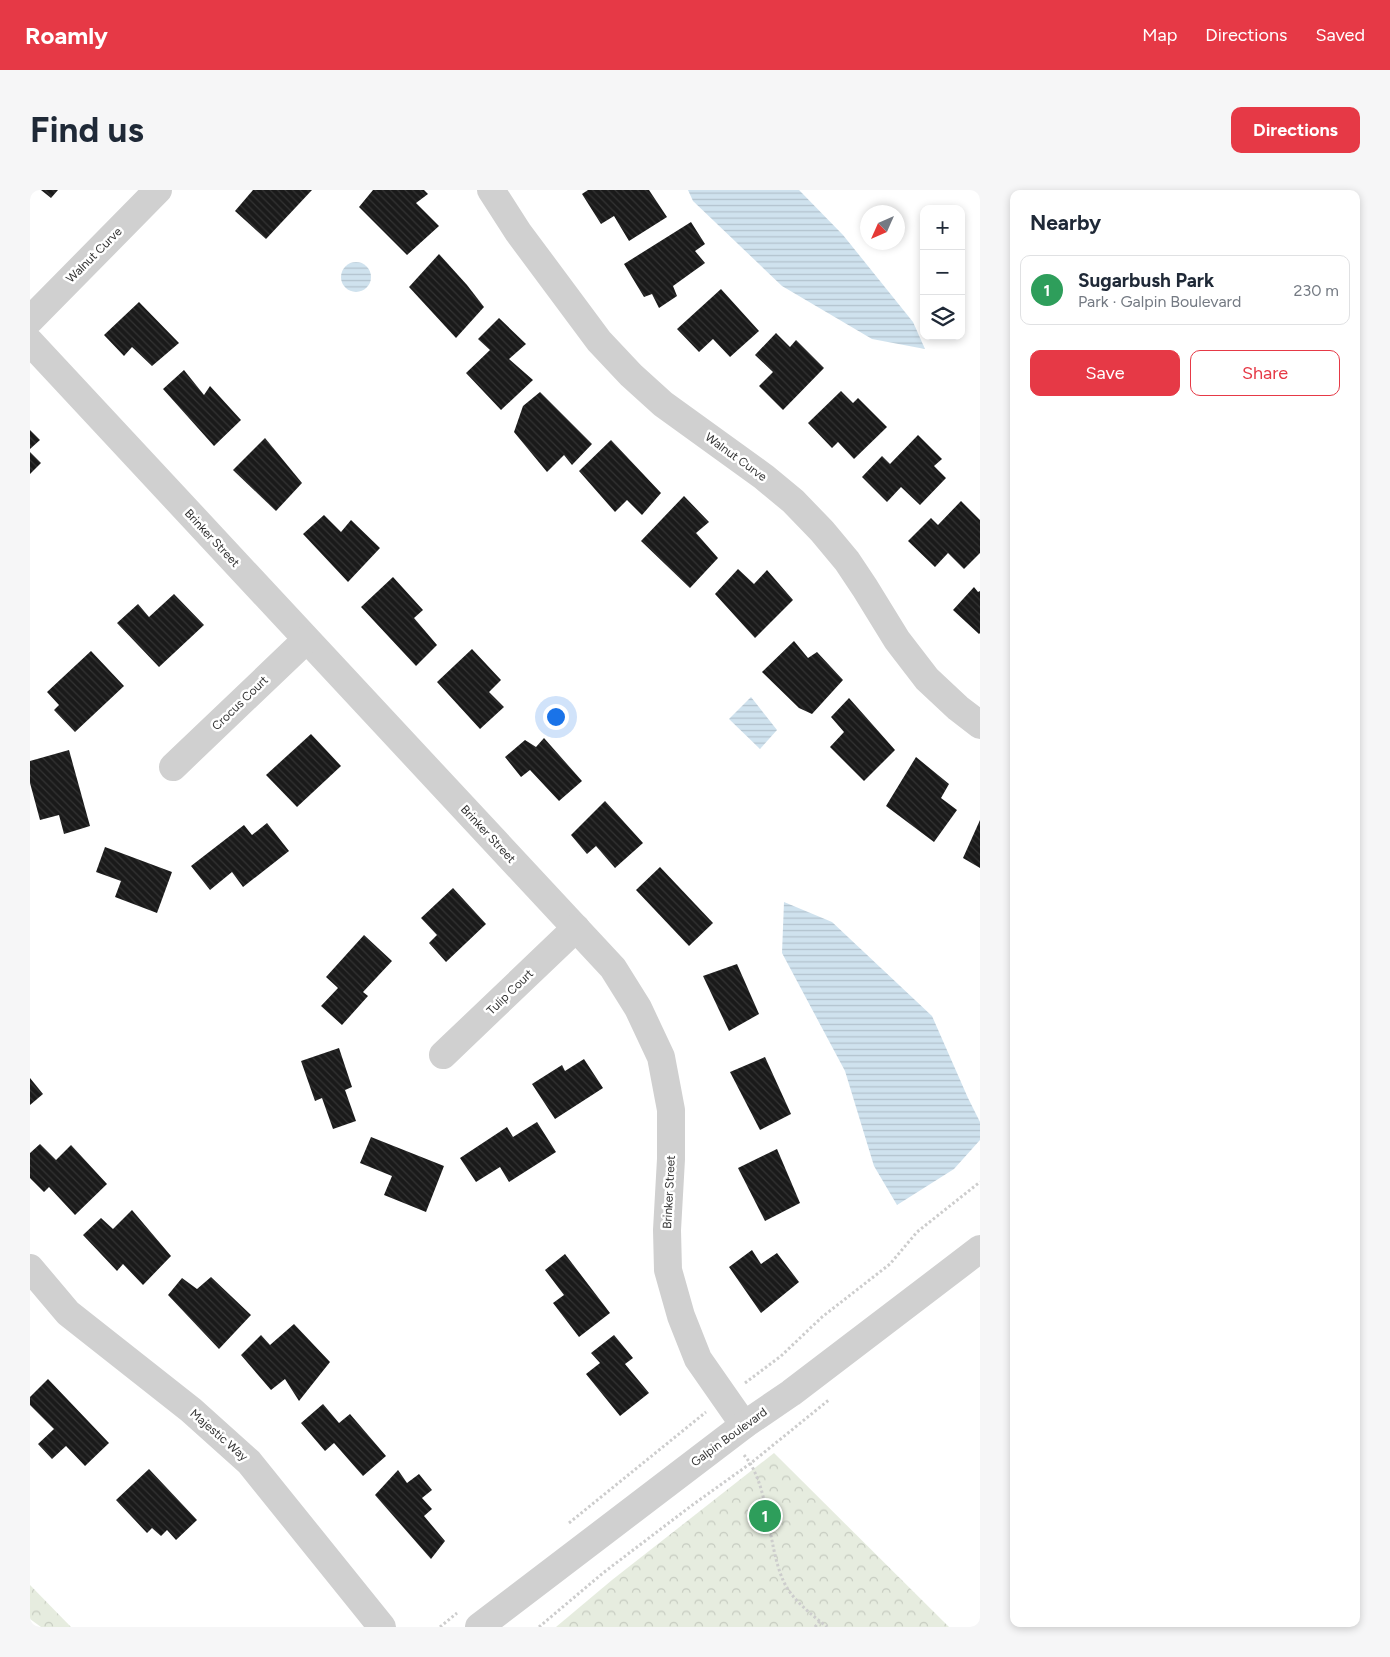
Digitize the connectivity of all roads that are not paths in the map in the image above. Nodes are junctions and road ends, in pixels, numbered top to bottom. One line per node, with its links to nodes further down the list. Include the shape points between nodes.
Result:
1 (158, 190): 3 (street, Walnut Curve)
2 (491, 190): 6 (street, Walnut Curve, via 599,341 663,404 793,501 847,561 896,640 927,678)
3 (30, 320)
4 (30, 342): 5 (street, Brinker Street)
5 (306, 640): 7 (street, Crocus Court); 8 (street, Brinker Street)
6 (980, 726)
7 (173, 767)
8 (576, 928): 9 (street, Tulip Court); 12 (street, Brinker Street, via 612,968 638,1008 661,1057 671,1110 668,1270 698,1359 725,1398)
9 (443, 1055)
10 (980, 1249): 12 (street, Galpin Boulevard)
11 (30, 1268): 14 (street, Majestic Way, via 68,1313 191,1410 250,1462)
12 (736, 1431): 13 (street, Galpin Boulevard)
13 (470, 1618)
14 (382, 1627)

